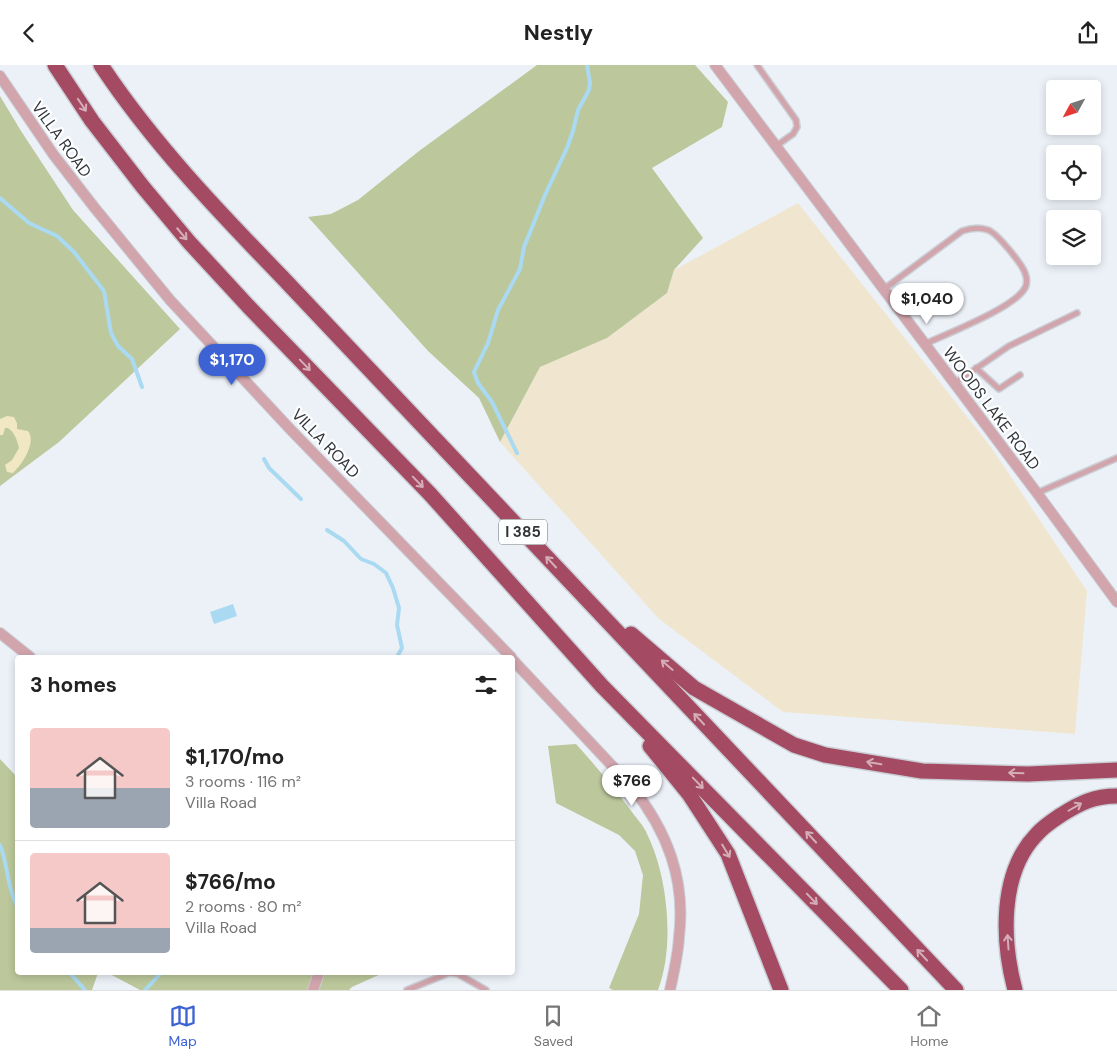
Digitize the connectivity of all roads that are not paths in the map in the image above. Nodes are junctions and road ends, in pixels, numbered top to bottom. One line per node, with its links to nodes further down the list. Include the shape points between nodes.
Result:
1 (55, 65): 21 (highway, I 385, one-way to 21, via 92,121 189,242 430,495)
2 (101, 65): 15 (highway, I 385, one-way to 2, via 217,210)
3 (715, 65): 6 (street, WOODS LAKE ROAD)
4 (757, 65): 6 (lane, via 796,120 797,127 792,134)
5 (0, 77): 19 (street, VILLA ROAD, via 53,154 170,300)
6 (776, 146): 7 (street, WOODS LAKE ROAD)
7 (884, 289): 9 (street, WOODS LAKE ROAD); 9 (lane, via 962,231 973,228 990,230 1025,271 1025,288 1014,300)
8 (1077, 313): 10 (lane, via 1009,346)
9 (925, 344): 12 (street, WOODS LAKE ROAD)
10 (976, 368): 11 (lane, via 999,389); 12 (lane)
11 (1020, 375)
12 (954, 383): 14 (street, WOODS LAKE ROAD)
13 (1117, 458): 14 (lane)
14 (1037, 493): 16 (street, WOODS LAKE ROAD)
15 (568, 580): 22 (highway, one-way to 15, via 1028,774 922,771 826,755 794,745 694,688); 33 (highway, I 385, one-way to 15)
16 (1117, 602)
17 (0, 633): 18 (street)
18 (28, 655)
19 (509, 655)
20 (515, 661): 30 (street, VILLA ROAD, via 632,787 658,825 669,850 679,893 680,935)
21 (602, 686): 31 (highway, one-way to 31, via 689,794 728,854); 32 (highway, I 385, one-way to 32)
22 (1117, 770)
23 (1117, 797): 34 (highway, one-way to 23, via 1007,944 1007,921 1011,885 1018,861 1036,835 1050,822 1085,801 1100,796)
24 (318, 975): 27 (street)
25 (444, 975): 28 (lane)
26 (460, 975): 29 (lane)
27 (313, 990)
28 (407, 990)
29 (486, 990)
30 (670, 990)
31 (782, 990)
32 (901, 990)
33 (956, 990)
34 (1015, 990)

